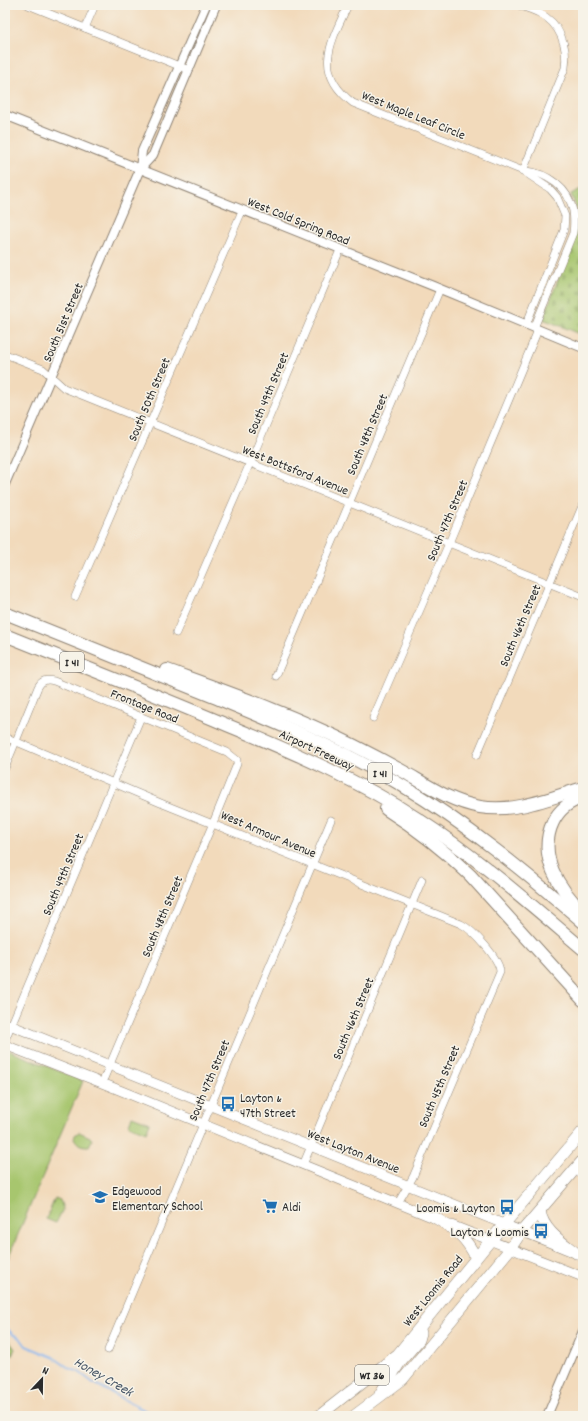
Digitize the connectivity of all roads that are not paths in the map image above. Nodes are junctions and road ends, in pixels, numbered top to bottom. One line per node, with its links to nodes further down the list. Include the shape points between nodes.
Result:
1 (28, 5): 7 (street)
2 (95, 5): 7 (street)
3 (206, 5): 8 (street, South 51st Street)
4 (216, 5): 9 (street, South 51st Street)
5 (348, 5): 12 (street, West Maple Leaf Circle, via 332,38 328,59 330,74 343,96 353,103)
6 (519, 5): 12 (street, via 540,13 556,26 562,36 567,57 565,68)
7 (85, 28): 8 (street)
8 (180, 66): 9 (street); 11 (street, South 51st Street, via 142,151)
9 (189, 70): 11 (street, South 51st Street, via 153,155)
10 (5, 115): 11 (street, West Cold Spring Road)
11 (140, 169): 13 (street, West Cold Spring Road); 22 (street, South 51st Street)
12 (523, 171): 14 (street, West Maple Leaf Circle, via 550,189 557,197 565,216); 15 (street, West Maple Leaf Circle, via 537,172 556,183 564,192 573,210)
13 (242, 211): 16 (street, West Cold Spring Road); 23 (street, South 50th Street)
14 (564, 230): 15 (street); 18 (street, West Maple Leaf Circle)
15 (573, 233): 19 (street, West Maple Leaf Circle)
16 (340, 250): 17 (street, West Cold Spring Road); 24 (street, South 49th Street)
17 (440, 289): 18 (street, West Cold Spring Road); 26 (street, South 48th Street)
18 (526, 325): 19 (street, West Cold Spring Road)
19 (536, 329): 20 (street, West Cold Spring Road); 28 (street, South 47th Street)
20 (583, 348)
21 (5, 354): 22 (street, West Bottsford Avenue, via 43,369)
22 (52, 377): 23 (street, West Bottsford Avenue, via 64,388); 25 (street, South 51st Street)
23 (150, 423): 24 (street, West Bottsford Avenue); 30 (street, South 50th Street)
24 (250, 463): 26 (street, West Bottsford Avenue); 33 (street, South 49th Street)
25 (5, 484)
26 (350, 503): 28 (street, West Bottsford Avenue); 36 (street, South 48th Street)
27 (583, 504): 29 (street, South 46th Street)
28 (449, 543): 29 (street, West Bottsford Avenue); 38 (street, South 47th Street)
29 (549, 583): 31 (street, West Bottsford Avenue); 42 (street, South 46th Street)
30 (75, 596)
31 (583, 597)
32 (5, 613): 35 (highway, Airport Freeway / I 41)
33 (176, 633)
34 (5, 635): 41 (highway, Airport Freeway / I 41)
35 (149, 671): 46 (highway, via 161,667 273,710 386,762 445,796 480,807 525,806); 54 (highway, Airport Freeway / I 41, via 323,743 403,786 499,852)
36 (276, 676)
37 (141, 717): 40 (street, Frontage Road, via 46,680 38,687); 43 (street, Frontage Road); 45 (street, South 49th Street)
38 (373, 718)
39 (5, 737): 40 (street, West Armour Avenue)
40 (16, 742): 44 (street); 45 (street, West Armour Avenue)
41 (295, 753): 55 (highway, Airport Freeway / I 41, via 359,784 442,835); 57 (highway, via 310,768 359,793 420,831 454,860)
42 (477, 755)
43 (236, 758): 49 (street, South 48th Street, via 237,764)
44 (5, 768)
45 (114, 782): 49 (street, West Armour Avenue); 58 (street, South 49th Street)
46 (583, 788)
47 (583, 798): 53 (highway, via 575,800 558,814 548,834 547,851 554,876 564,892)
48 (331, 820): 50 (street, South 47th Street)
49 (213, 823): 50 (street, West Armour Avenue); 61 (street, South 48th Street)
50 (312, 864): 52 (street, West Armour Avenue); 63 (street, South 47th Street)
51 (422, 880): 52 (street, South 46th Street)
52 (413, 904): 56 (street, West Armour Avenue, via 469,929 496,960 500,969); 66 (street, South 46th Street)
53 (583, 912)
54 (583, 922)
55 (583, 949)
56 (498, 977): 69 (street, South 45th Street)
57 (583, 1000)
58 (8, 1024): 59 (street, South 49th Street); 61 (main road, West Layton Avenue)
59 (5, 1040)
60 (5, 1045): 62 (main road)
61 (110, 1065): 62 (street, South 48th Street); 63 (main road, West Layton Avenue)
62 (102, 1083): 64 (main road)
63 (210, 1106): 64 (street, South 47th Street); 66 (main road, West Layton Avenue)
64 (203, 1124): 68 (main road); 82 (street, South 47th Street)
65 (583, 1130): 73 (main road, West Loomis Road / WI 36)
66 (312, 1147): 68 (street, South 46th Street); 69 (main road, West Layton Avenue)
67 (583, 1160): 71 (main road, WI 36)
68 (304, 1165): 70 (main road)
69 (409, 1185): 70 (street, South 45th Street); 73 (main road, West Layton Avenue)
70 (398, 1203): 72 (main road)
71 (540, 1210): 74 (main road, WI 36); 77 (main road, via 552,1233)
72 (434, 1217): 75 (main road); 78 (main road, via 464,1238)
73 (504, 1224): 74 (main road, West Layton Avenue); 75 (main road, West Loomis Road / WI 36)
74 (522, 1231): 76 (main road, WI 36); 77 (main road, West Layton Avenue)
75 (490, 1241): 76 (main road); 78 (main road, West Loomis Road / WI 36)
76 (510, 1249): 79 (main road); 83 (main road, WI 36, via 403,1379)
77 (580, 1254)
78 (476, 1258): 80 (main road, West Loomis Road / WI 36)
79 (583, 1278)
80 (419, 1328): 83 (main road, via 421,1333 418,1340); 84 (main road, West Loomis Road / WI 36, via 398,1354)
81 (583, 1331): 86 (street)
82 (108, 1350)
83 (377, 1398): 85 (main road, WI 36)
84 (319, 1416)
85 (354, 1416)
86 (547, 1416)

